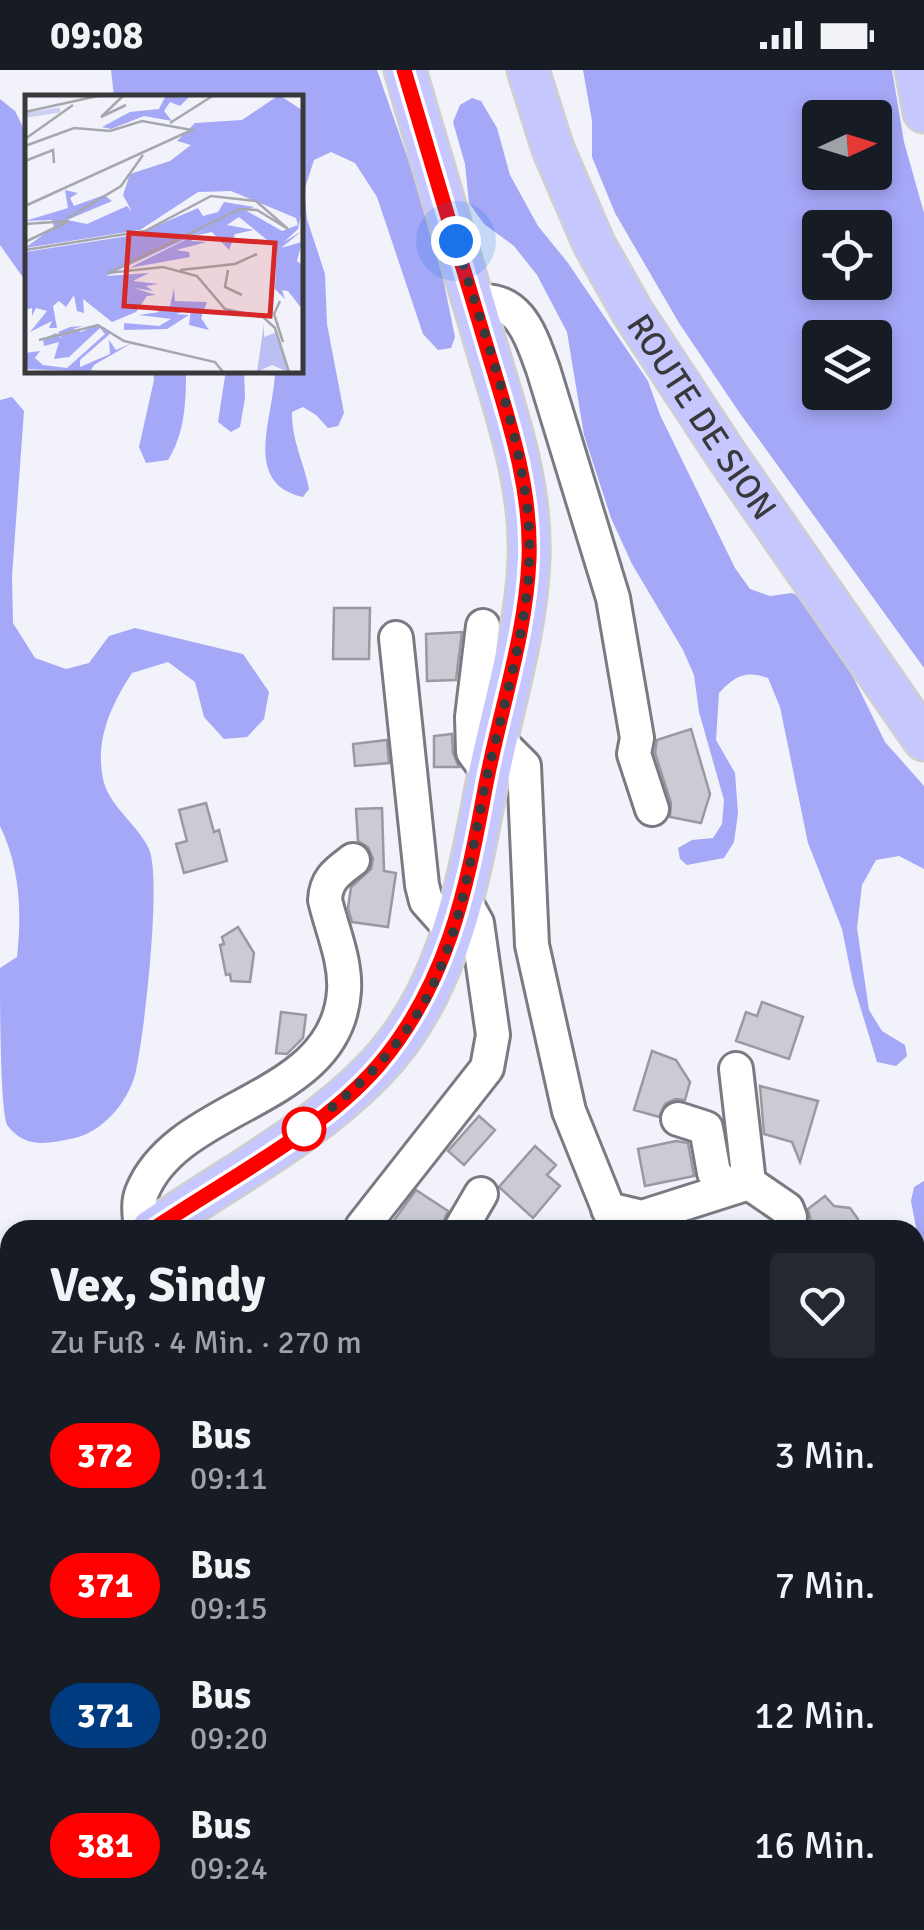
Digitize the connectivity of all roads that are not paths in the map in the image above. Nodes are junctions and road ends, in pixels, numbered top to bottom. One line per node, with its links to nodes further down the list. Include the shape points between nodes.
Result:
1 (404, 70): 5 (main road)
2 (528, 70): 8 (main road, ROUTE DE SION, via 594,244 634,313)
3 (916, 70): 4 (main road)
4 (924, 112)
5 (474, 302): 9 (main road, via 516,448 529,528 522,614); 10 (street, via 496,301 514,312 543,369 613,598 637,738 634,754)
6 (482, 626): 9 (street, via 472,752)
7 (396, 638): 12 (street, via 422,885 426,900)
8 (924, 740)
9 (493, 755): 12 (main road); 17 (street, via 524,766 532,945 569,1111)
10 (652, 808)
11 (352, 860): 19 (street, via 326,888 344,981 336,1025 286,1082 208,1126 168,1158 142,1192)
12 (457, 912): 20 (main road, via 421,1008 374,1070 283,1145); 21 (street, via 478,924 494,1034 487,1068)
13 (736, 1069): 15 (street)
14 (678, 1119): 15 (street, via 706,1128 714,1173)
15 (739, 1186): 17 (street, via 642,1216); 18 (street)
16 (481, 1194): 22 (street)
17 (606, 1214)
18 (790, 1216)
19 (140, 1220)
20 (167, 1220)
21 (368, 1220)
22 (466, 1220)

